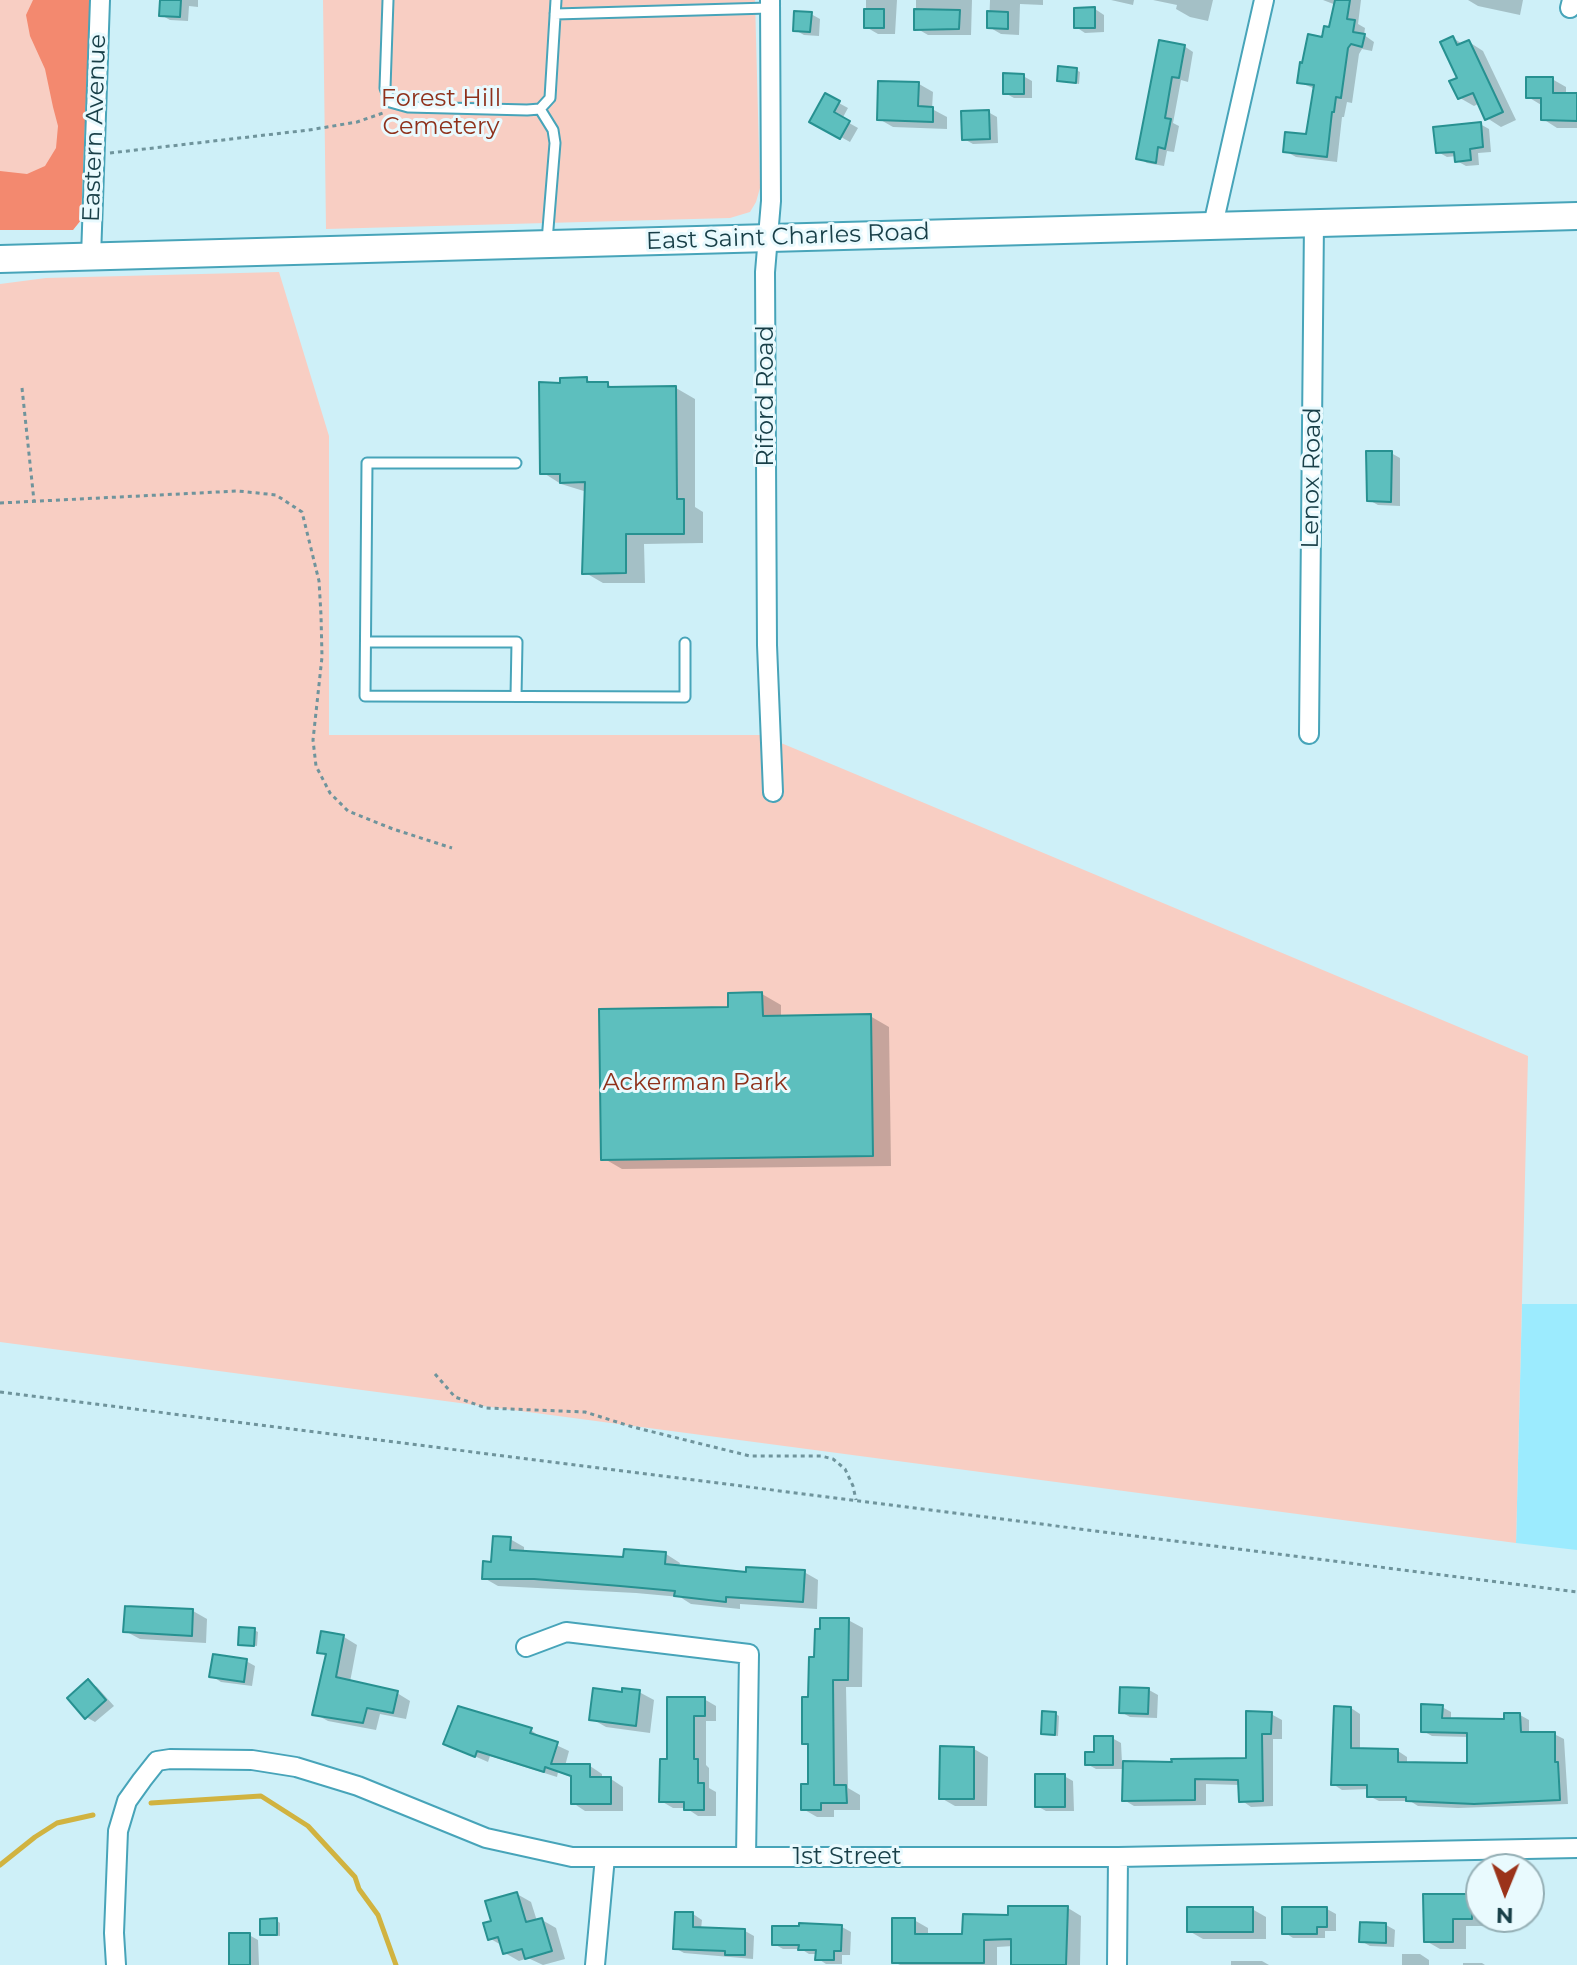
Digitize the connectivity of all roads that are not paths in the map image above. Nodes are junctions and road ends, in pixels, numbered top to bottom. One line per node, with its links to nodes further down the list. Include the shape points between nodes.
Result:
1 (100, 0): 13 (street, Eastern Avenue)
2 (388, 0): 7 (lane, via 385,88 386,97 397,106)
3 (556, 0): 6 (lane)
4 (1264, 0): 10 (street)
5 (770, 4): 6 (lane); 11 (street, Riford Road)
6 (555, 14): 7 (lane, via 550,98)
7 (540, 109): 12 (lane, via 555,143)
8 (1577, 216): 9 (main road, East Saint Charles Road)
9 (1314, 222): 10 (main road, East Saint Charles Road); 19 (street, Lenox Road)
10 (1213, 225): 11 (main road, East Saint Charles Road)
11 (768, 238): 12 (main road, East Saint Charles Road); 20 (street, Riford Road, via 767,645)
12 (547, 244): 13 (main road, East Saint Charles Road)
13 (91, 257): 14 (main road, East Saint Charles Road)
14 (0, 259)
15 (516, 463): 16 (lane, via 367,463)
16 (366, 642): 18 (lane, via 517,642); 18 (lane, via 365,696)
17 (685, 643): 18 (lane, via 685,697)
18 (516, 696)
19 (1309, 734)
20 (773, 792)
21 (526, 1647): 24 (street, via 566,1632 749,1654)
22 (1577, 1848): 25 (street, 1st Street)
23 (605, 1857): 24 (street, 1st Street); 26 (street, 1st Street, via 572,1857 486,1838 296,1767 252,1760 157,1761 127,1801 118,1831); 27 (street)
24 (746, 1857): 25 (street, 1st Street)
25 (1118, 1857): 28 (street)
26 (116, 1965)
27 (595, 1965)
28 (1117, 1965)

